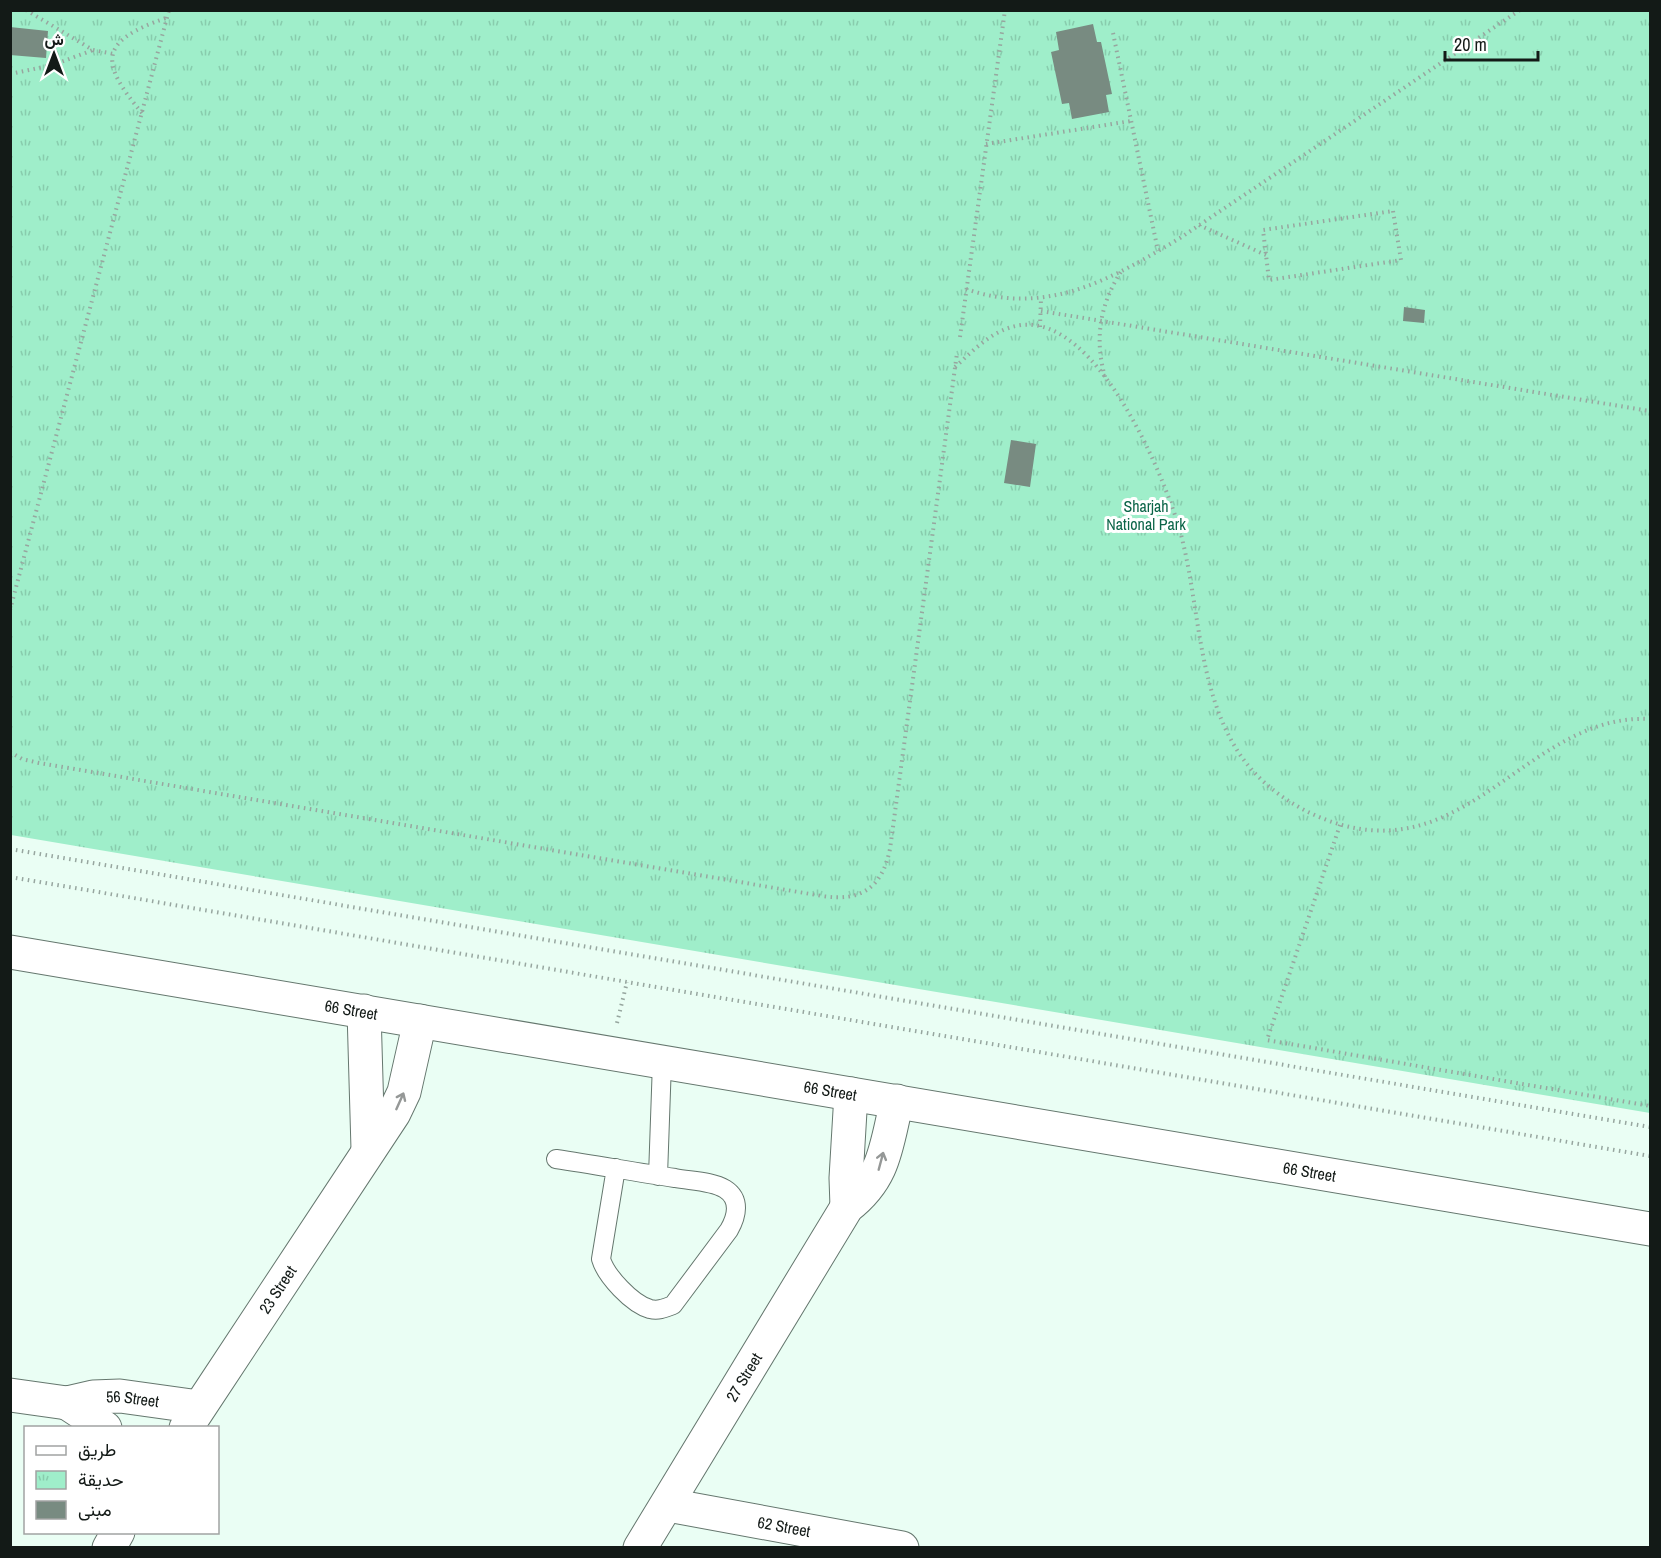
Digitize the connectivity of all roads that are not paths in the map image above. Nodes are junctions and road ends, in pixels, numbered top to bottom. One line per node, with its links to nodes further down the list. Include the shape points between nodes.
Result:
1 (10, 952): 2 (street, 66 Street)
2 (364, 1011): 3 (street, 66 Street); 7 (street)
3 (420, 1021): 4 (street, 66 Street); 7 (street, 23 Street, one-way to 3, via 404,1092)
4 (662, 1062): 5 (street, 66 Street); 10 (lane)
5 (851, 1094): 6 (street, 66 Street); 11 (street)
6 (897, 1101): 11 (street, 27 Street, one-way to 6, via 873,1184); 12 (street, 66 Street)
7 (368, 1149): 15 (street, 23 Street)
8 (556, 1158): 9 (lane)
9 (616, 1168): 10 (lane); 10 (lane, via 601,1259 614,1282 648,1308 661,1310 673,1305 737,1216 736,1201 726,1189)
10 (658, 1176)
11 (847, 1207): 17 (street, 27 Street)
12 (1650, 1229)
13 (10, 1395): 14 (street, 56 Street)
14 (67, 1403): 15 (street, 56 Street, via 120,1396); 16 (street, 56 Street)
15 (192, 1417)
16 (102, 1426)
17 (668, 1505): 20 (street, 27 Street); 21 (street, 62 Street)
18 (117, 1534): 19 (street)
19 (109, 1548)
20 (640, 1548)
21 (902, 1548)

